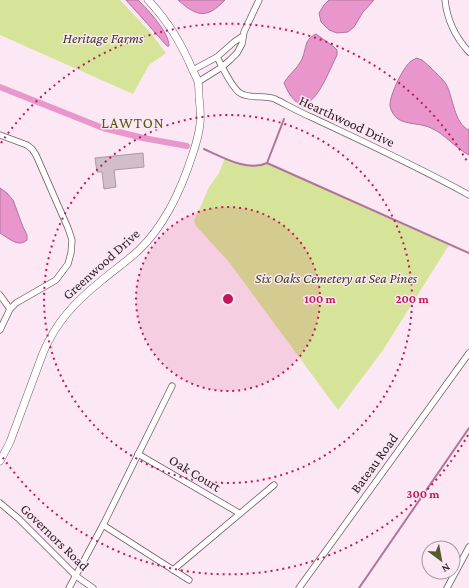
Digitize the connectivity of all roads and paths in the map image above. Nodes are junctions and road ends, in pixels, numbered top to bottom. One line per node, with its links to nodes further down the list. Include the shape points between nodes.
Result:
1 (148, 0): 8 (street, Greenwood Drive, via 176,36)
2 (259, 0): 4 (street)
3 (445, 0): 5 (street, via 456,36)
4 (243, 36): 6 (street); 7 (street, via 237,53)
5 (469, 52)
6 (217, 57): 7 (street, Hearthwood Drive); 8 (street)
7 (222, 67): 9 (street); 11 (street, Hearthwood Drive, via 240,94 274,99 420,168)
8 (193, 70): 9 (street, Greenwood Drive)
9 (198, 82): 18 (street, Greenwood Drive, via 201,111 198,136 181,186 150,238 82,297 58,323 48,339 10,442)
10 (0, 135): 13 (street, via 32,149 72,240 68,264 56,280)
11 (469, 195)
12 (0, 295): 13 (street)
13 (10, 309): 14 (street)
14 (0, 330)
15 (469, 353): 29 (street, Bateau Road)
16 (172, 386): 17 (street)
17 (138, 454): 21 (street, Oak Court); 22 (street)
18 (0, 461)
19 (274, 485): 21 (street)
20 (0, 503): 25 (street, Governors Road, via 19,518)
21 (239, 513): 24 (street)
22 (103, 525): 24 (street); 25 (street)
23 (469, 547): 30 (street)
24 (174, 570): 26 (street)
25 (76, 576): 27 (street); 28 (street, Governors Road)
26 (189, 580)
27 (69, 588)
28 (93, 588)
29 (299, 588)
30 (447, 588)

